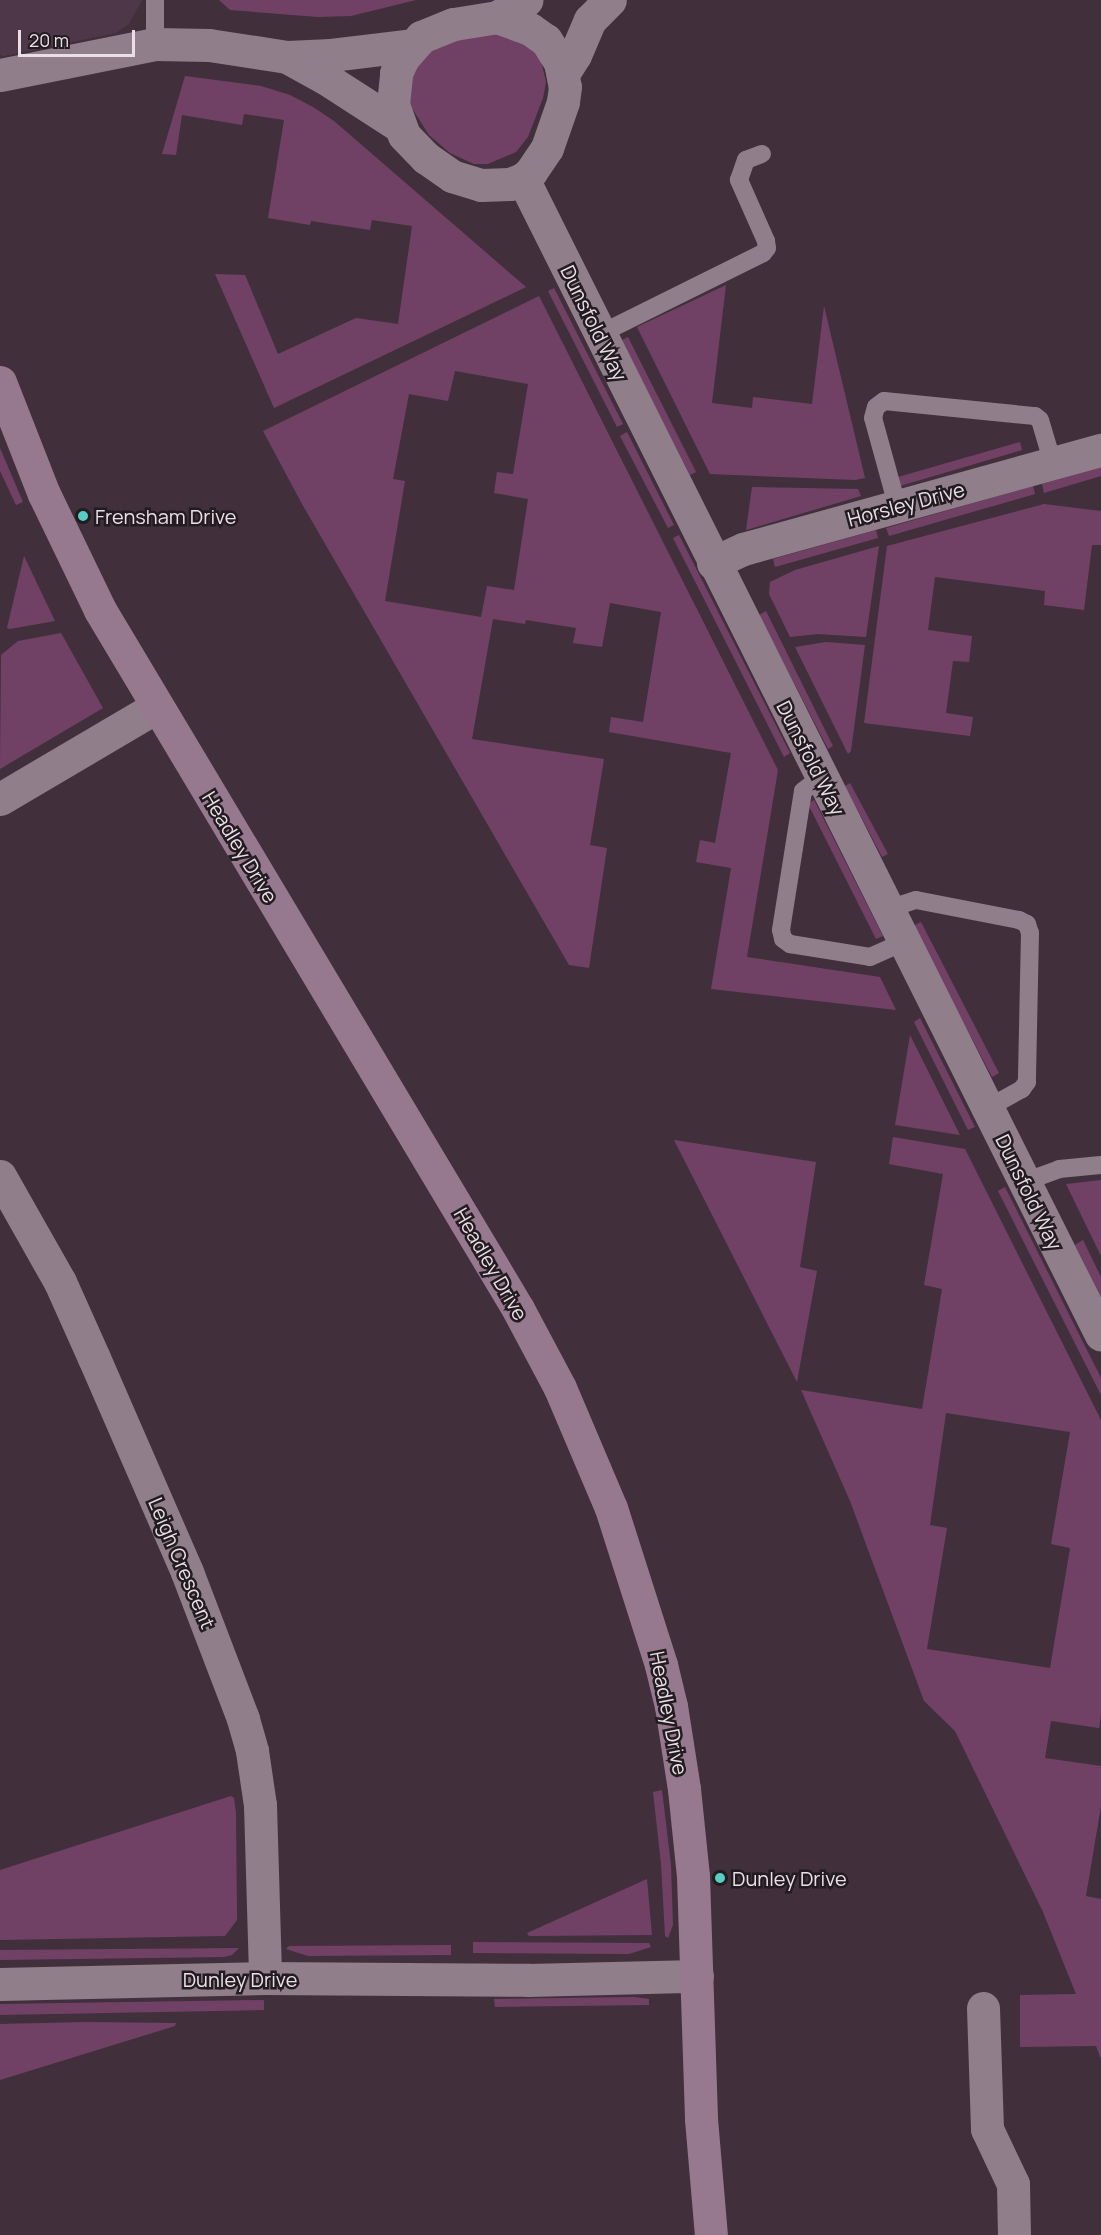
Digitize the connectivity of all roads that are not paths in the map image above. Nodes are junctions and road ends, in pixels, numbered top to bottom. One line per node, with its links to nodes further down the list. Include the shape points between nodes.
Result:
1 (155, 0): 4 (lane)
2 (610, 0): 7 (street, via 590,20)
3 (517, 4): 5 (street, via 433,31); 7 (street, via 530,29 546,40)
4 (155, 44): 6 (street, via 209,45); 8 (street)
5 (412, 45): 6 (street); 9 (street, via 402,58 394,88)
6 (287, 57): 9 (street)
7 (563, 74): 11 (street, via 563,102 557,126 540,161)
8 (0, 75)
9 (398, 125): 11 (street, via 426,158 467,183 494,186)
10 (762, 153): 12 (lane, via 746,160 739,180 766,241 763,253)
11 (524, 179): 12 (street, Dunsfold Way)
12 (600, 334): 17 (street, Dunsfold Way)
13 (0, 382): 18 (street, Headley Drive, via 78,568)
14 (1101, 450): 15 (street, Horsley Drive)
15 (1053, 464): 16 (street, Horsley Drive); 16 (lane, via 1042,424 1035,416 884,401 876,407 873,418)
16 (897, 505): 17 (street, Horsley Drive, via 743,549)
17 (713, 563): 19 (street, Dunsfold Way)
18 (156, 707): 20 (street); 28 (street, Headley Drive, via 504,1284 588,1449 638,1588 671,1706 689,1836)
19 (821, 777): 21 (street, Dunsfold Way); 22 (lane, via 803,791 781,930 783,939 790,944 870,957)
20 (0, 799)
21 (888, 909): 22 (street, Dunsfold Way); 23 (lane, via 916,900 1027,924 1027,1082 1022,1089)
22 (904, 942): 23 (street, Dunsfold Way)
23 (987, 1108): 26 (street, Dunsfold Way)
24 (1101, 1165): 26 (lane, via 1059,1169)
25 (0, 1176): 29 (street, Leigh Crescent, via 60,1282 187,1572 243,1719 260,1805)
26 (1024, 1182): 27 (street, Dunsfold Way)
27 (1101, 1335)
28 (697, 1976): 29 (street, Dunley Drive, via 528,1980); 32 (street, Headley Drive, via 701,2119)
29 (265, 1978): 30 (street, Dunley Drive)
30 (0, 1984)
31 (983, 2008): 33 (street, via 987,2129 1013,2184)
32 (711, 2235)
33 (1014, 2235)

